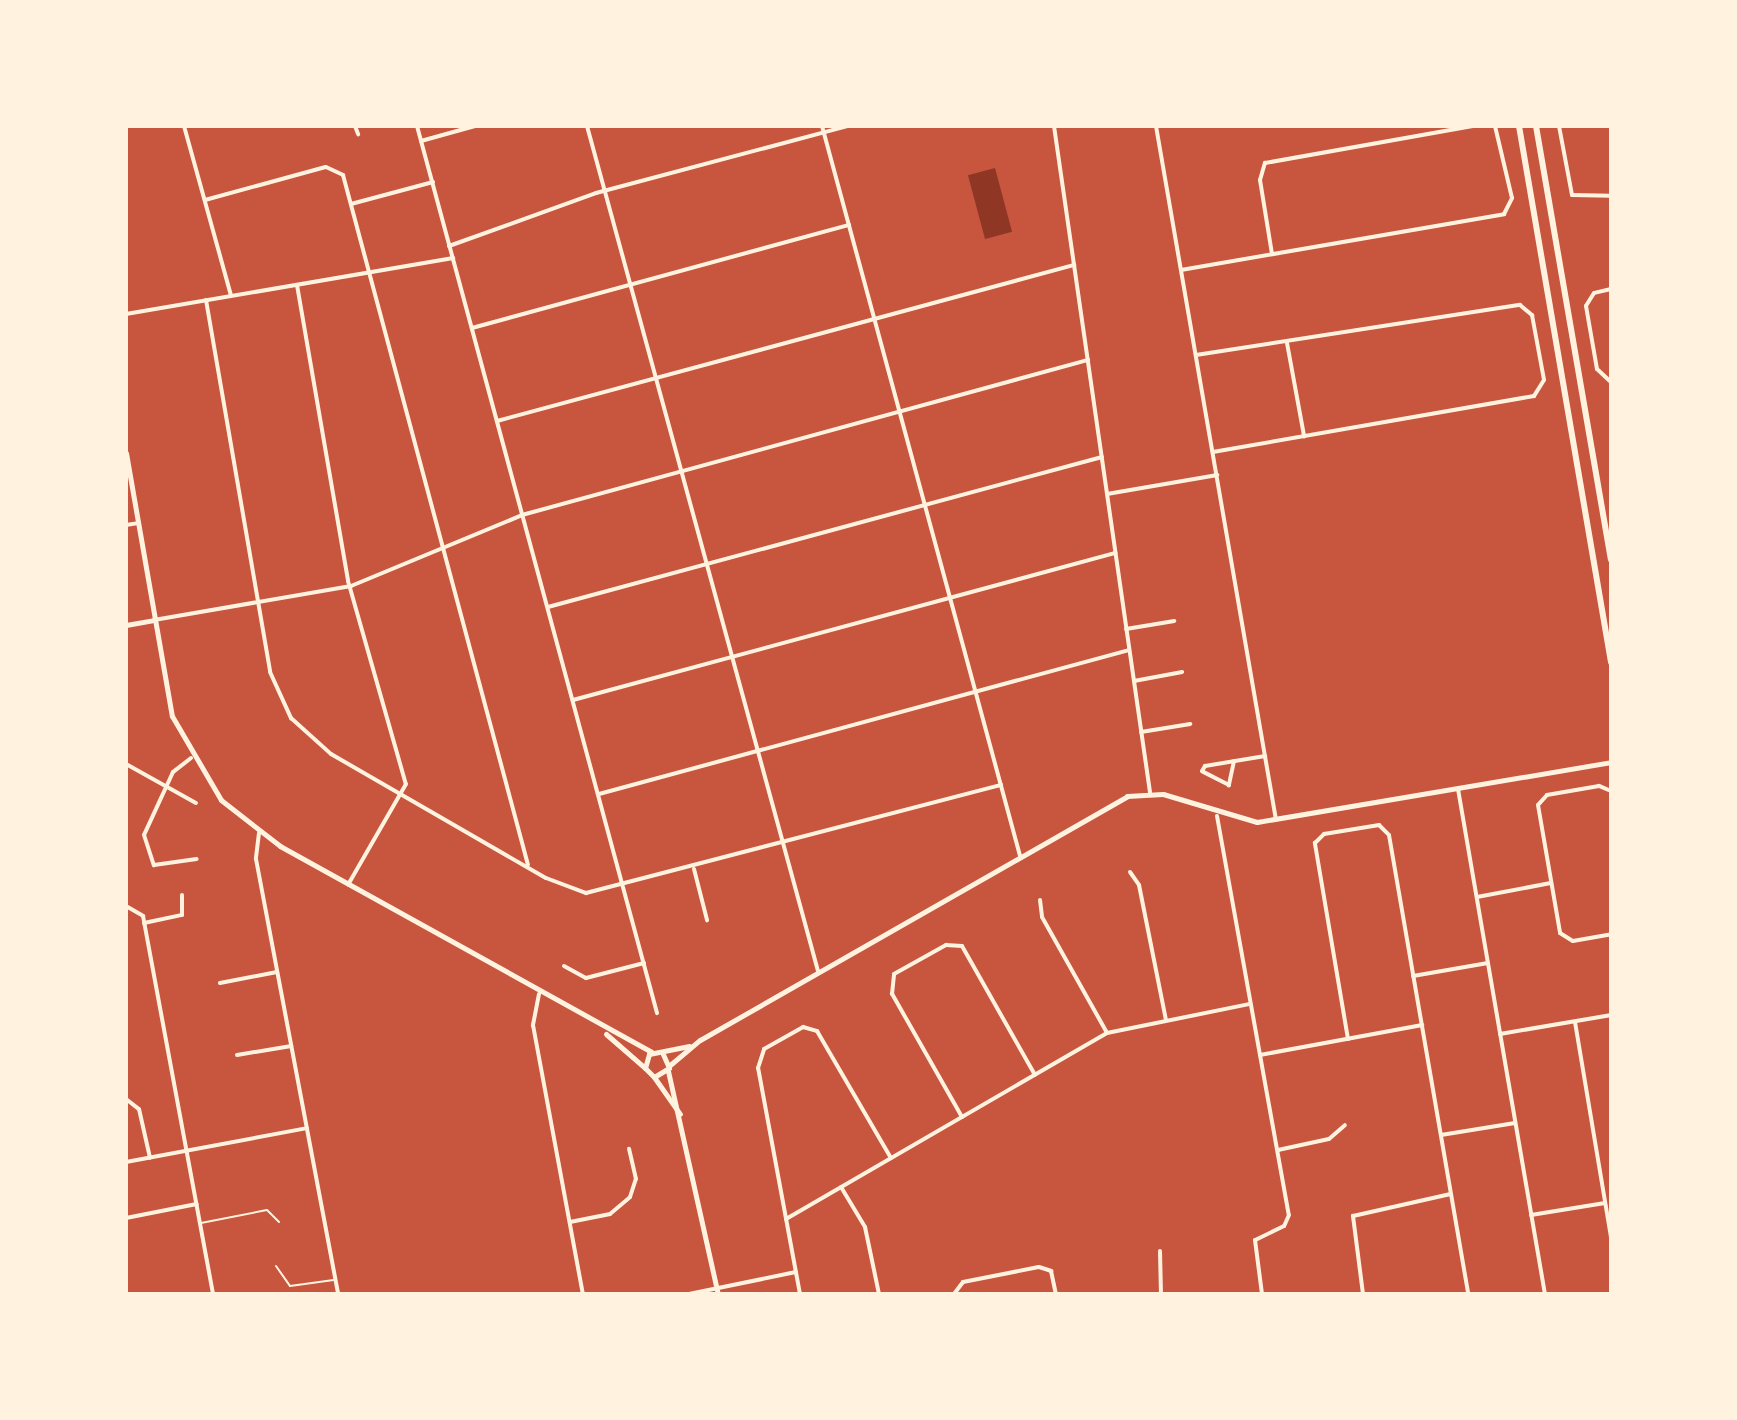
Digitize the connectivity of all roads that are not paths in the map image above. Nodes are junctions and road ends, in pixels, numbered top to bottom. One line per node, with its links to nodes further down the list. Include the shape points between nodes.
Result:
1 (184, 126): 20 (street)
2 (355, 126): 15 (street)
3 (417, 126): 16 (street)
4 (475, 126): 16 (street)
5 (587, 126): 18 (street)
6 (847, 126): 14 (street)
7 (1054, 126): 26 (street)
8 (1156, 126): 27 (street)
9 (1473, 126): 24 (street, via 1265,163 1260,180)
10 (1495, 126): 24 (street, via 1510,209)
11 (1519, 126): 69 (main road)
12 (1536, 126): 57 (main road)
13 (1559, 126): 19 (street, via 1572,195)
14 (823, 129): 18 (street); 22 (street)
15 (358, 134)
16 (421, 141): 17 (street)
17 (433, 182): 21 (street); 23 (street)
18 (605, 191): 23 (street); 29 (street)
19 (1611, 196)
20 (205, 200): 21 (street, via 337,167); 32 (street)
21 (351, 204): 28 (street)
22 (849, 225): 29 (street); 35 (street)
23 (449, 246): 25 (street)
24 (1272, 254): 27 (street)
25 (453, 258): 28 (street); 36 (street)
26 (1074, 265): 35 (street); 39 (street)
27 (1181, 270): 38 (street)
28 (371, 272): 30 (street); 55 (street)
29 (630, 284): 36 (street); 40 (street)
30 (297, 285): 32 (street); 59 (street)
31 (1611, 289): 41 (street, via 1594,293 1586,306 1598,374)
32 (231, 296): 33 (street)
33 (206, 300): 34 (street); 61 (street)
34 (126, 314)
35 (874, 319): 40 (street); 42 (street)
36 (472, 328): 43 (street)
37 (1287, 343): 38 (street); 44 (street); 44 (street, via 1520,305 1532,315 1542,390)
38 (1196, 355): 45 (street)
39 (1088, 360): 42 (street); 47 (street)
40 (655, 377): 43 (street); 48 (street)
41 (1611, 382)
42 (899, 410): 48 (street); 51 (street)
43 (497, 421): 52 (street)
44 (1304, 436): 45 (street)
45 (1213, 452): 49 (street)
46 (126, 453): 53 (street)
47 (1102, 457): 50 (street); 51 (street)
48 (681, 471): 52 (street); 58 (street)
49 (1217, 475): 50 (street); 77 (street)
50 (1107, 494): 56 (street)
51 (925, 505): 58 (street); 60 (street)
52 (522, 515): 55 (street); 62 (street)
53 (138, 523): 54 (street); 63 (street)
54 (126, 525)
55 (448, 549): 59 (street); 96 (street)
56 (1115, 553): 60 (street); 66 (street)
57 (1611, 560)
58 (706, 564): 62 (street); 68 (street)
59 (351, 586): 61 (street); 87 (street, via 406,784)
60 (950, 599): 68 (street); 72 (street)
61 (256, 603): 63 (street); 87 (street, via 270,672 291,718 319,747)
62 (548, 608): 73 (street)
63 (154, 620): 65 (street); 78 (street, via 170,708)
64 (1174, 621): 66 (street)
65 (126, 625)
66 (1126, 629): 67 (street)
67 (1129, 650): 71 (street); 72 (street)
68 (731, 657): 73 (street); 76 (street)
69 (1611, 662)
70 (1182, 672): 71 (street)
71 (1134, 681): 75 (street)
72 (975, 691): 76 (street); 82 (street)
73 (573, 700): 88 (street)
74 (1190, 724): 75 (street)
75 (1141, 732): 86 (street)
76 (757, 750): 88 (street); 93 (street)
77 (1265, 756): 79 (street); 91 (street)
78 (191, 758): 83 (street); 92 (street, via 221,800)
79 (1234, 761): 79 (street, via 1205,766 1202,771 1229,785)
80 (1611, 762): 84 (street)
81 (126, 764): 83 (street)
82 (1001, 785): 93 (street); 94 (street)
83 (167, 787): 89 (street); 95 (street, via 145,832 150,861 161,866)
84 (1458, 789): 91 (street); 103 (street)
85 (1610, 790): 99 (street, via 1539,803)
86 (1150, 792): 90 (street); 94 (street, via 1121,799)
87 (402, 793): 96 (street); 100 (street)
88 (598, 794): 101 (street)
89 (196, 803)
90 (1217, 816): 91 (street); 117 (street)
91 (1276, 820)
92 (259, 833): 100 (street); 113 (street, via 256,859)
93 (782, 845): 97 (street); 112 (street)
94 (1020, 856): 112 (street)
95 (197, 859)
96 (528, 865): 101 (street, via 570,890)
97 (694, 869): 101 (street); 106 (street)
98 (1130, 872): 120 (street, via 1139,885)
99 (1551, 883): 103 (street); 108 (street, via 1564,939)
100 (348, 885): 116 (street)
101 (624, 887): 109 (street)
102 (182, 895): 107 (street, via 182,915)
103 (1477, 897): 110 (street)
104 (1040, 900): 124 (street, via 1042,917)
105 (126, 906): 107 (street, via 139,910)
106 (707, 920)
107 (144, 923): 146 (street)
108 (1611, 934)
109 (644, 963): 111 (street, via 586,978); 118 (street)
110 (1488, 963): 114 (street); 125 (street)
111 (564, 966)
112 (818, 971): 127 (street)
113 (277, 972): 115 (street); 128 (street)
114 (1413, 976): 122 (street); 126 (street, via 1385,828 1317,839)
115 (220, 983)
116 (539, 994): 123 (street); 158 (street, via 533,1025)
117 (1250, 1004): 120 (street); 132 (street)
118 (657, 1013)
119 (1611, 1015): 121 (street)
120 (1166, 1020): 124 (street)
121 (1575, 1022): 125 (street); 152 (street)
122 (1422, 1025): 126 (street); 143 (street)
123 (603, 1031): 129 (street); 133 (street)
124 (1107, 1033): 135 (street)
125 (1500, 1034): 140 (street)
126 (1348, 1039): 132 (street)
127 (693, 1044): 130 (street); 134 (street)
128 (291, 1046): 131 (street); 142 (street)
129 (652, 1052): 130 (street); 133 (street)
130 (662, 1052): 134 (street)
131 (237, 1055)
132 (1260, 1055): 145 (street)
133 (645, 1068): 136 (street)
134 (669, 1068): 136 (street); 138 (street)
135 (1035, 1075): 139 (street); 139 (street, via 962,946 946,945 894,974 892,994)
136 (654, 1077): 138 (street)
137 (126, 1099): 147 (street, via 139,1109)
138 (681, 1115): 165 (street)
139 (962, 1117): 148 (street)
140 (1515, 1123): 143 (street); 154 (street)
141 (1345, 1125): 145 (street, via 1329,1139)
142 (307, 1128): 146 (street); 164 (street)
143 (1441, 1135): 151 (street)
144 (629, 1149): 158 (street, via 636,1179 630,1197 610,1214)
145 (1278, 1150): 175 (street, via 1289,1218 1257,1237)
146 (187, 1152): 147 (street); 153 (street)
147 (150, 1158): 149 (street)
148 (891, 1158): 150 (street); 156 (street, via 821,1035 803,1027 774,1043 759,1056 758,1068)
149 (126, 1162)
150 (841, 1187): 156 (street); 171 (street, via 865,1227)
151 (1451, 1194): 176 (street, via 1353,1216); 177 (street)
152 (1605, 1203): 154 (street); 160 (street)
153 (197, 1204): 155 (street); 159 (street)
154 (1531, 1215): 178 (street)
155 (126, 1218)
156 (786, 1219): 163 (street)
157 (279, 1222): 159 (lane, via 267,1210)
158 (570, 1222): 168 (street)
159 (200, 1223): 166 (street)
160 (1611, 1238)
161 (1160, 1251): 174 (street)
162 (276, 1266): 164 (lane, via 290,1286)
163 (796, 1272): 165 (street); 170 (street)
164 (335, 1280): 167 (street)
165 (718, 1291): 169 (street)
166 (213, 1294)
167 (338, 1294)
168 (583, 1294)
169 (689, 1294)
170 (800, 1294)
171 (879, 1294)
172 (954, 1294): 173 (street, via 963,1282 1039,1267 1051,1271)
173 (1056, 1294)
174 (1161, 1294)
175 (1262, 1294)
176 (1363, 1294)
177 (1468, 1294)
178 (1545, 1294)

